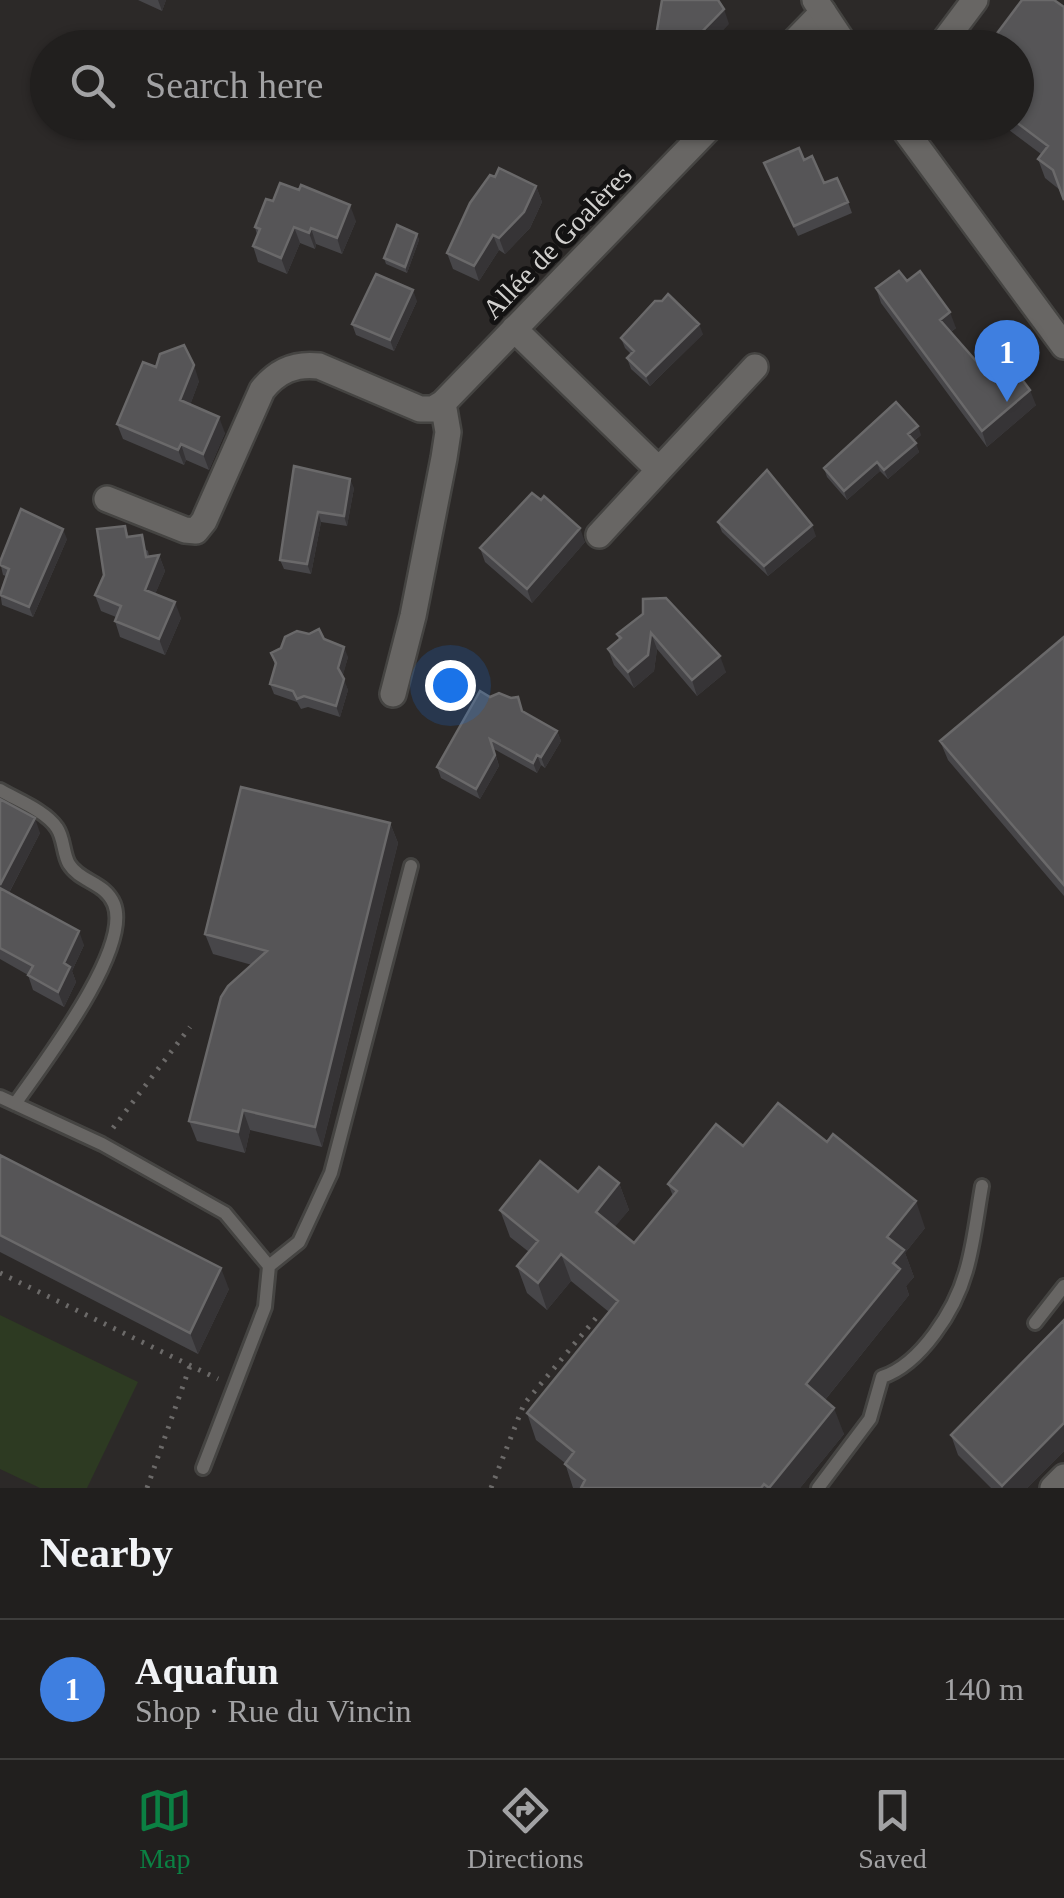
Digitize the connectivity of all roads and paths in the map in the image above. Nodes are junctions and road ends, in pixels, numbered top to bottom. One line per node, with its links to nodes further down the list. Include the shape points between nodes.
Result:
1 (975, 0): 5 (street)
2 (819, 6): 3 (street); 4 (street)
3 (801, 30)
4 (835, 30)
5 (952, 30)
6 (698, 140): 8 (street, Allée de Goalères)
7 (912, 140): 9 (street)
8 (514, 329): 11 (street, Allée de Goalères); 12 (street)
9 (1064, 346)
10 (755, 367): 12 (street)
11 (443, 403): 13 (street, via 420,410 319,366 288,368 262,390 196,531); 15 (street, via 444,458)
12 (658, 470): 14 (street)
13 (106, 498)
14 (599, 535)
15 (392, 694)
16 (0, 790): 20 (lane, via 58,828 70,868 108,892 117,926 104,967)
17 (412, 866): 23 (lane, via 331,1173 300,1242)
18 (190, 1027): 21 (path)
19 (0, 1097): 20 (lane)
20 (15, 1104): 21 (lane)
21 (102, 1144): 23 (lane, via 225,1214)
22 (982, 1186): 34 (lane, via 966,1274 932,1340 901,1371 882,1378 870,1419)
23 (269, 1266): 29 (lane, via 265,1307)
24 (0, 1273): 28 (path)
25 (1064, 1286): 27 (lane)
26 (596, 1318): 33 (path, via 524,1404)
27 (1035, 1322)
28 (190, 1366): 29 (path); 32 (path)
29 (234, 1387): 30 (lane)
30 (203, 1468)
31 (1064, 1477): 35 (street)
32 (147, 1488)
33 (491, 1488)
34 (818, 1488)
35 (1053, 1488)

